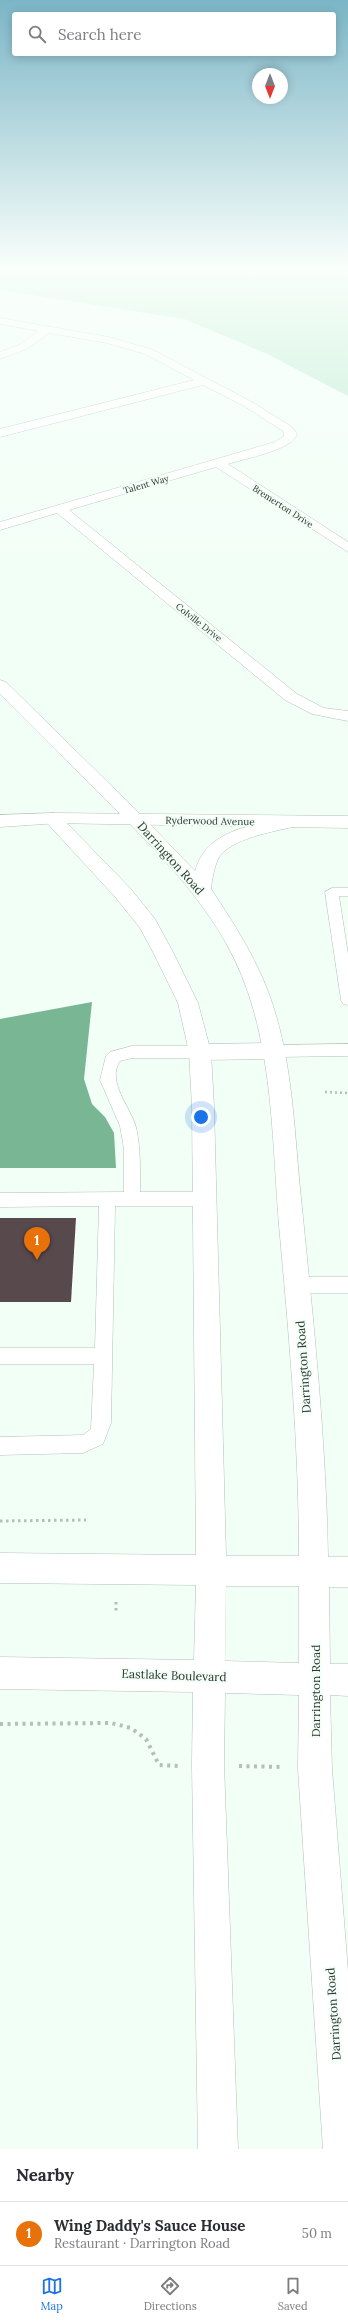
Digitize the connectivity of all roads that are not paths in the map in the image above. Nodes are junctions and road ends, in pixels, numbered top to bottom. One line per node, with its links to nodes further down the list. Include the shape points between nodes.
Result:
1 (184, 369): 2 (street)
2 (204, 380): 3 (street); 4 (street, Talent Way, via 288,429 291,434 290,438 280,445)
3 (0, 432)
4 (218, 463): 5 (street, Talent Way); 7 (street, Bremerton Drive)
5 (60, 509): 6 (street, Talent Way); 9 (street, Colville Drive, via 291,697 310,708)
6 (0, 526)
7 (348, 548)
8 (0, 686): 11 (street, Darrington Road)
9 (348, 716)
10 (53, 820): 11 (street, Ryderwood Avenue); 12 (street, Ryderwood Avenue); 20 (street, via 123,893 148,924 188,1003)
11 (136, 820): 13 (street, Ryderwood Avenue); 15 (street, Darrington Road)
12 (0, 821)
13 (291, 822): 14 (street, Ryderwood Avenue); 15 (street, via 224,843 210,855)
14 (348, 822)
15 (201, 889): 19 (street, Darrington Road, via 236,943 259,994)
16 (348, 892): 17 (lane, via 332,892)
17 (348, 1000)
18 (348, 1050): 19 (lane)
19 (275, 1051): 20 (street); 25 (street, Darrington Road)
20 (200, 1052): 22 (lane, via 132,1052 115,1056 111,1060 108,1080 125,1116 129,1134); 23 (street, via 204,1107)
21 (107, 1199): 22 (lane); 24 (lane); 28 (lane)
22 (132, 1199): 23 (lane)
23 (204, 1199): 31 (street)
24 (0, 1200)
25 (297, 1285): 26 (lane); 32 (street, Darrington Road, via 313,1506)
26 (348, 1285)
27 (0, 1356): 28 (lane)
28 (104, 1356): 29 (lane, via 100,1435 93,1441 83,1444)
29 (0, 1446)
30 (0, 1568): 31 (street)
31 (211, 1569): 32 (street); 35 (street)
32 (315, 1572): 33 (street); 36 (street, Darrington Road)
33 (348, 1572)
34 (0, 1673): 35 (street, Eastlake Boulevard)
35 (211, 1676): 36 (street, Eastlake Boulevard); 38 (street, via 208,1764)
36 (315, 1679): 37 (street, Eastlake Boulevard); 39 (street, Darrington Road, via 315,1769)
37 (348, 1680)
38 (218, 2149)
39 (343, 2149)

